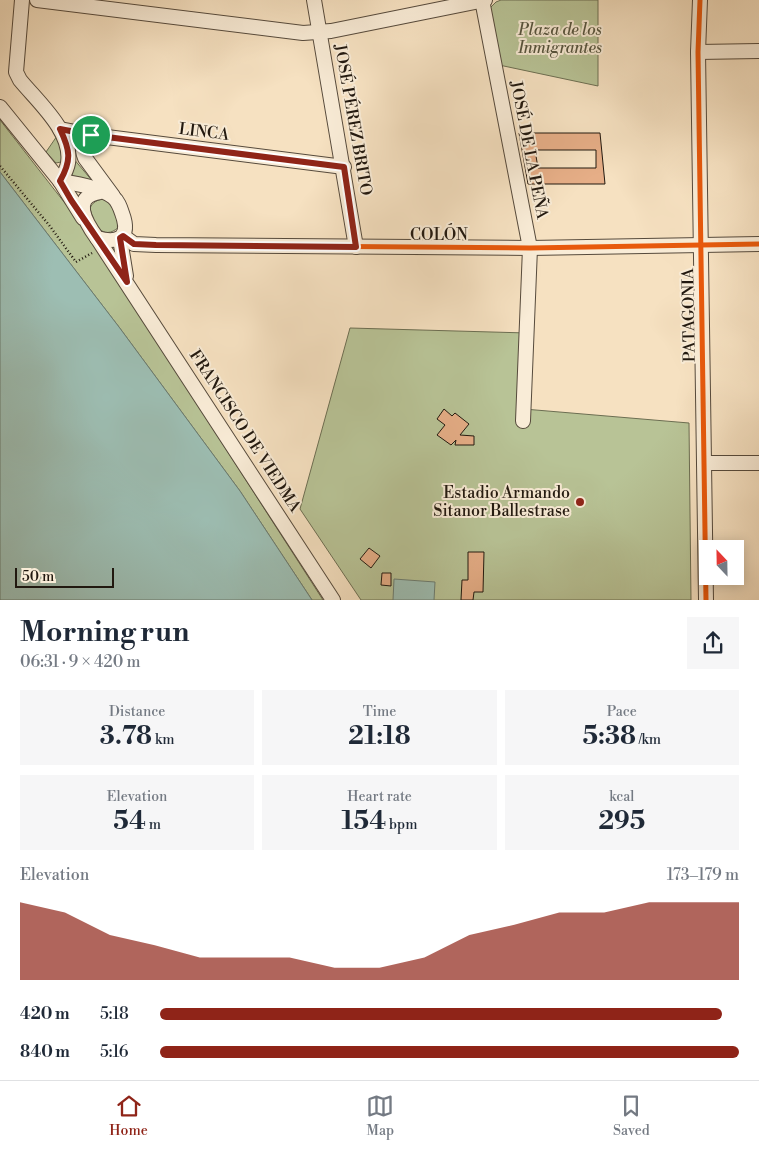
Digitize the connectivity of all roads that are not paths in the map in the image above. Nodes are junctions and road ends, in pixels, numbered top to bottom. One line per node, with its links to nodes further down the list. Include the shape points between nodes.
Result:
1 (22, 0): 10 (street, via 16,72)
2 (37, 0): 6 (street, via 293,32)
3 (314, 0): 6 (street, JOSÉ PÉREZ BRITO)
4 (483, 0): 6 (street); 22 (street, JOSÉ DE LA PEÑA)
5 (700, 0): 8 (street, PATAGONIA)
6 (320, 32): 12 (street, JOSÉ PÉREZ BRITO)
7 (759, 51): 8 (street)
8 (698, 52): 19 (street, PATAGONIA)
9 (0, 107): 13 (street, FRANCISCO DE VIEDMA)
10 (60, 129): 11 (street, LINCA); 13 (street, via 69,155)
11 (91, 135): 12 (street, LINCA); 15 (street, FRANCISCO DE VIEDMA, via 85,140 82,152)
12 (344, 167): 21 (street, JOSÉ PÉREZ BRITO)
13 (60, 181): 14 (street, via 81,184); 16 (street, FRANCISCO DE VIEDMA)
14 (100, 192): 15 (street); 16 (street, via 84,202)
15 (115, 199): 17 (street, FRANCISCO DE VIEDMA, via 126,227)
16 (85, 221): 18 (street, FRANCISCO DE VIEDMA)
17 (121, 237): 18 (street); 21 (street, COLÓN, via 134,244 156,245); 23 (street, FRANCISCO DE VIEDMA)
18 (100, 242): 23 (street, FRANCISCO DE VIEDMA)
19 (701, 244): 20 (street, COLÓN); 22 (street, COLÓN); 25 (street, PATAGONIA)
20 (759, 244)
21 (356, 247): 22 (street, COLÓN)
22 (530, 248): 24 (street, JOSÉ DE LA PEÑA)
23 (127, 282): 27 (street, FRANCISCO DE VIEDMA)
24 (523, 421)
25 (704, 463): 26 (street); 28 (street, PATAGONIA)
26 (759, 463)
27 (334, 600)
28 (706, 600)

